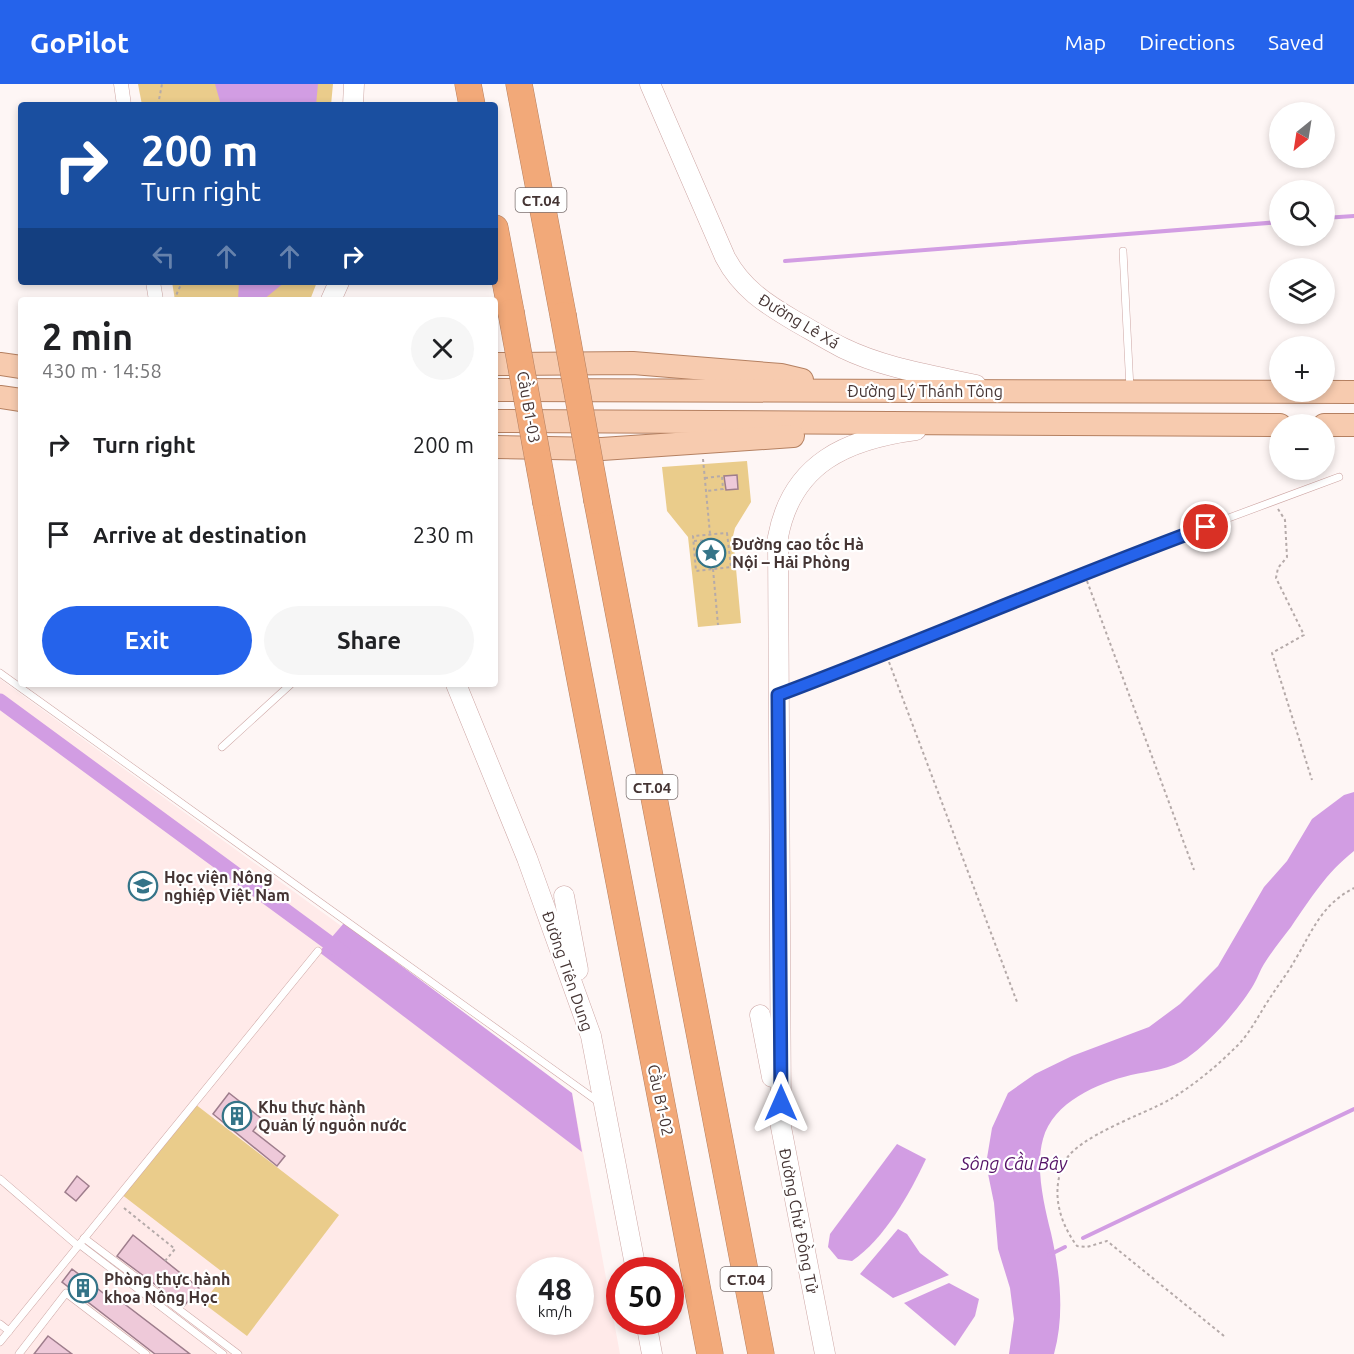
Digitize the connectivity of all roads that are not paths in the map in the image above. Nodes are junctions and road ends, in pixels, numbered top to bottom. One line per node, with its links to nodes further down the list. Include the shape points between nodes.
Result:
1 (121, 84): 6 (street)
2 (354, 84): 7 (main road)
3 (468, 84): 8 (highway)
4 (519, 84): 57 (highway, CT.04, bridge)
5 (650, 84): 16 (main road, Đường Lê Xá, via 725,257 749,290 834,343 867,358)
6 (124, 102)
7 (353, 102)
8 (471, 102)
9 (498, 244): 40 (highway, Cầu B1-03 / CT.04, bridge)
10 (1123, 251): 17 (lane)
11 (0, 364): 13 (main road)
12 (498, 364): 15 (main road, via 587,362 695,367 781,375)
13 (18, 367)
14 (498, 390): 15 (main road, Đường Lý Thánh Tông)
15 (838, 390): 16 (main road, Đường Lý Thánh Tông)
16 (1002, 391): 17 (main road, Đường Lý Thánh Tông)
17 (1130, 391): 18 (main road, Đường Lý Thánh Tông); 24 (main road)
18 (1354, 392)
19 (0, 397): 20 (main road)
20 (18, 400)
21 (498, 421): 22 (main road, Đường Lý Thánh Tông)
22 (836, 424): 23 (main road, Đường Lý Thánh Tông); 28 (main road, via 782,438 602,449)
23 (966, 424): 24 (main road, Đường Lý Thánh Tông); 35 (main road, Đường Chử Đồng Tử, via 896,433 853,444 822,461 798,484 778,537)
24 (1131, 424): 25 (main road, Đường Lý Thánh Tông)
25 (1269, 425)
26 (1335, 425): 27 (main road)
27 (1354, 425)
28 (498, 447)
29 (1339, 477): 35 (lane)
30 (0, 673): 31 (lane)
31 (18, 686)
32 (19, 687): 42 (lane)
33 (288, 687): 36 (lane)
34 (457, 687): 41 (main road, Đường Tiên Dung, via 527,858)
35 (778, 695): 43 (main road, Đường Chử Đồng Tử)
36 (222, 747)
37 (564, 896): 41 (main road)
38 (318, 951): 45 (lane)
39 (760, 1015): 43 (main road)
40 (647, 1033): 56 (highway, Cầu B1-02 / CT.04)
41 (591, 1036): 42 (main road, Đường Tiên Dung)
42 (604, 1106): 46 (main road, Đường Tiên Dung)
43 (781, 1127): 58 (main road, Đường Chử Đồng Tử)
44 (0, 1179): 45 (lane)
45 (80, 1243): 48 (lane); 53 (lane); 54 (lane)
46 (633, 1257)
47 (0, 1324): 48 (lane)
48 (9, 1331): 50 (lane)
49 (648, 1335): 55 (main road)
50 (0, 1342)
51 (19, 1354): 52 (lane, via 66,1293)
52 (146, 1354)
53 (223, 1354)
54 (238, 1354)
55 (652, 1354)
56 (710, 1354)
57 (761, 1354)
58 (825, 1354)

